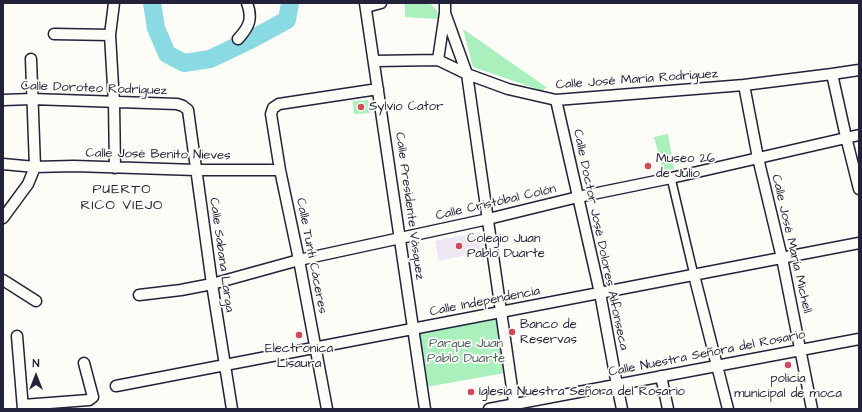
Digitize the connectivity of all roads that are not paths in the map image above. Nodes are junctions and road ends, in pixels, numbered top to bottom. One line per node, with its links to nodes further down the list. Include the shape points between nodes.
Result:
1 (114, 3): 7 (street)
2 (247, 3): 8 (street, via 250,11 249,21 246,30)
3 (381, 3): 4 (street)
4 (366, 5): 11 (street, Calle Presidente Vásquez)
5 (445, 8): 10 (street); 13 (street)
6 (54, 34): 7 (street)
7 (110, 34): 20 (street)
8 (238, 39)
9 (31, 59): 17 (street)
10 (438, 60): 11 (street, Calle José María Rodríguez); 13 (street, Calle José María Rodríguez)
11 (374, 61): 16 (street, Calle Presidente Vásquez)
12 (859, 70): 14 (street, Calle José María Rodríguez)
13 (467, 74): 19 (street, Calle José María Rodríguez, via 508,89); 34 (street)
14 (832, 74): 15 (street, Calle José María Rodríguez); 23 (street)
15 (744, 85): 19 (street, Calle José María Rodríguez); 24 (street, Calle José María Michell)
16 (378, 89): 29 (street, Calle Tunti Cáceres, via 279,104 273,108 271,114); 35 (street, Calle Presidente Vásquez)
17 (32, 99): 18 (street, Calle Doroteo Rodríguez); 20 (street, Calle Doroteo Rodríguez); 26 (street)
18 (3, 100)
19 (556, 100): 32 (street, Calle Doctor José Dolores Alfonseca)
20 (114, 103): 21 (street, Calle Doroteo Rodríguez); 27 (street)
21 (183, 106): 28 (street, Calle Sabana Larga, via 188,110)
22 (859, 135): 23 (street, Calle Cristóbal Colón)
23 (846, 138): 24 (street, Calle Cristóbal Colón); 31 (street)
24 (758, 158): 30 (street, Calle Cristóbal Colón); 37 (street, Calle José María Michell)
25 (3, 164): 26 (street, Calle José Benito Nieves)
26 (35, 167): 27 (street, Calle José Benito Nieves); 33 (street, via 28,184)
27 (115, 168): 28 (street, Calle José Benito Nieves)
28 (196, 170): 29 (street, Calle José Benito Nieves); 41 (street, Calle Sabana Larga)
29 (280, 170): 38 (street, Calle Tunti Cáceres)
30 (670, 178): 32 (street, Calle Cristóbal Colón); 39 (street)
31 (859, 189)
32 (578, 197): 34 (street, Calle Cristóbal Colón); 42 (street, Calle Doctor José Dolores Alfonseca)
33 (3, 218)
34 (488, 219): 35 (street, Calle Cristóbal Colón); 45 (street)
35 (400, 237): 38 (street, Calle Cristóbal Colón); 46 (street, Calle Presidente Vásquez)
36 (859, 243): 37 (street, Calle Independencia)
37 (782, 258): 39 (street, Calle Independencia); 50 (street, Calle José María Michell)
38 (299, 260): 41 (street, Calle Cristóbal Colón); 49 (street, Calle Tunti Cáceres)
39 (694, 275): 42 (street, Calle Independencia); 53 (street)
40 (3, 280): 44 (street)
41 (212, 284): 43 (street, Calle Cristóbal Colón); 52 (street, Calle Sabana Larga)
42 (600, 292): 45 (street, Calle Independencia); 55 (street, Calle Doctor José Dolores Alfonseca)
43 (139, 295)
44 (36, 301)
45 (502, 312): 46 (street, Calle Independencia); 58 (street)
46 (413, 329): 49 (street, Calle Independencia); 61 (street, Calle Presidente Vásquez)
47 (17, 336): 57 (street)
48 (859, 339): 50 (street, Calle Nuestra Señora del Rosario)
49 (316, 348): 52 (street, Calle Independencia); 60 (street, Calle Tunti Cáceres)
50 (801, 350): 53 (street, Calle Nuestra Señora del Rosario); 66 (street, Calle José María Michell)
51 (84, 364): 57 (street, via 92,399)
52 (225, 365): 56 (street, Calle Independencia); 59 (street, Calle Sabana Larga)
53 (717, 366): 54 (street, Calle Nuestra Señora del Rosario); 65 (street)
54 (661, 376): 55 (street, Calle Nuestra Señora del Rosario); 64 (street)
55 (617, 385): 58 (street, Calle Nuestra Señora del Rosario); 63 (street, Calle Doctor José Dolores Alfonseca)
56 (116, 386)
57 (23, 407)
58 (515, 407): 62 (street, Calle Nuestra Señora del Rosario)
59 (232, 409)
60 (327, 409)
61 (425, 409)
62 (489, 409)
63 (622, 409)
64 (668, 409)
65 (728, 409)
66 (812, 409)

